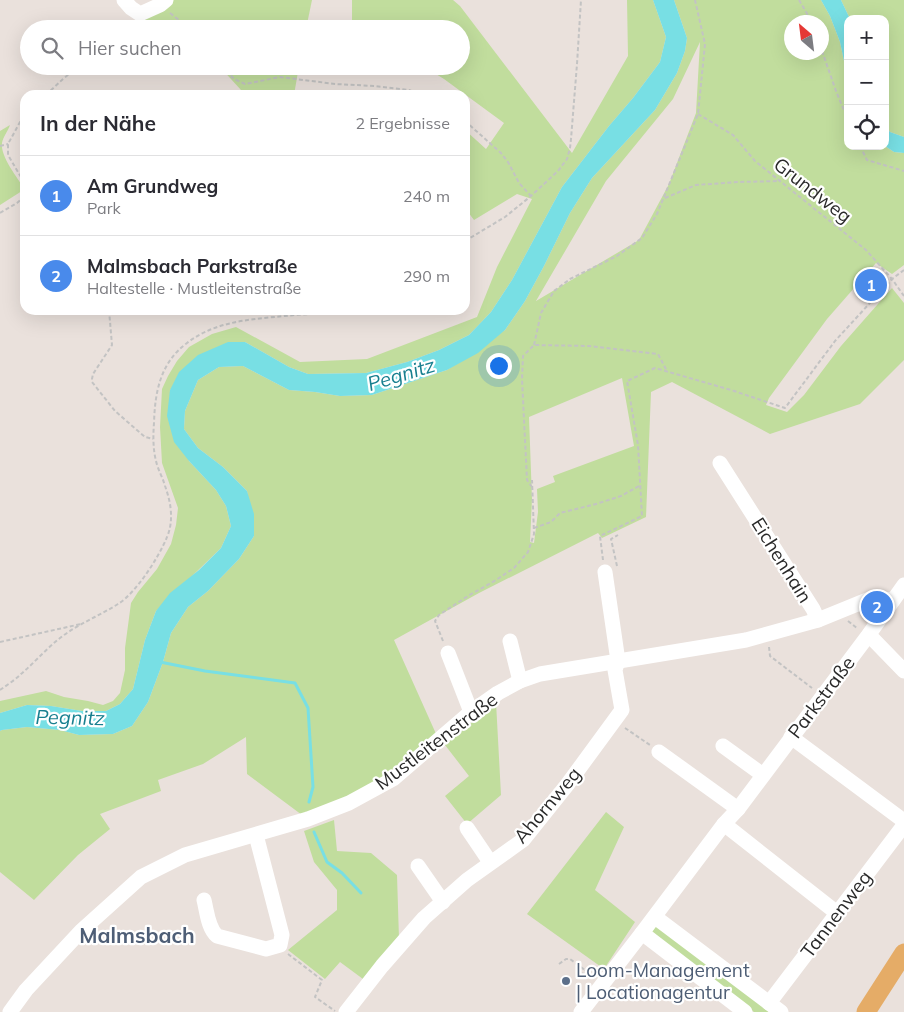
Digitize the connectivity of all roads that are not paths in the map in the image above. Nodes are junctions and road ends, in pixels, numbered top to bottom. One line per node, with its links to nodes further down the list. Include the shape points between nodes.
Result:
1 (124, 0): 2 (street, via 140,14)
2 (163, 3)
3 (720, 463): 7 (street, Eichenhain)
4 (605, 572): 11 (street, Ahornweg)
5 (904, 585): 6 (street, Parkstraße)
6 (893, 600): 7 (street, Mustleitenstraße, via 872,598); 8 (street, Parkstraße)
7 (818, 620): 11 (street, Mustleitenstraße, via 746,640)
8 (868, 636): 12 (street); 15 (street, Parkstraße)
9 (510, 641): 13 (street)
10 (448, 653): 14 (street)
11 (618, 661): 13 (street, Mustleitenstraße, via 540,674); 24 (street, Ahornweg, via 616,670 622,710 615,721 523,840)
12 (904, 671)
13 (520, 681): 14 (street, Mustleitenstraße)
14 (471, 712): 23 (street, Mustleitenstraße, via 393,779 349,803)
15 (791, 737): 18 (street, Parkstraße); 20 (street)
16 (723, 746): 18 (street)
17 (659, 752): 19 (street)
18 (763, 776): 19 (street, Parkstraße)
19 (738, 809): 21 (street, Parkstraße)
20 (904, 823): 28 (street, Tannenweg)
21 (724, 824): 28 (street); 29 (street, Parkstraße)
22 (466, 828): 24 (street)
23 (256, 835): 26 (street, via 282,935 280,945 266,949 217,936); 33 (street, Mustleitenstraße, via 185,855 141,877 81,931)
24 (490, 862): 27 (street, Ahornweg)
25 (418, 866): 27 (street)
26 (204, 900)
27 (442, 902): 34 (street, Ahornweg, via 382,966)
28 (837, 913): 32 (street, Tannenweg)
29 (655, 917): 30 (street, Parkstraße); 32 (street)
30 (642, 934): 35 (street, Parkstraße); 36 (street)
31 (904, 953): 37 (main road)
32 (775, 1008)
33 (10, 1012)
34 (346, 1012)
35 (581, 1012)
36 (745, 1012)
37 (866, 1012)

